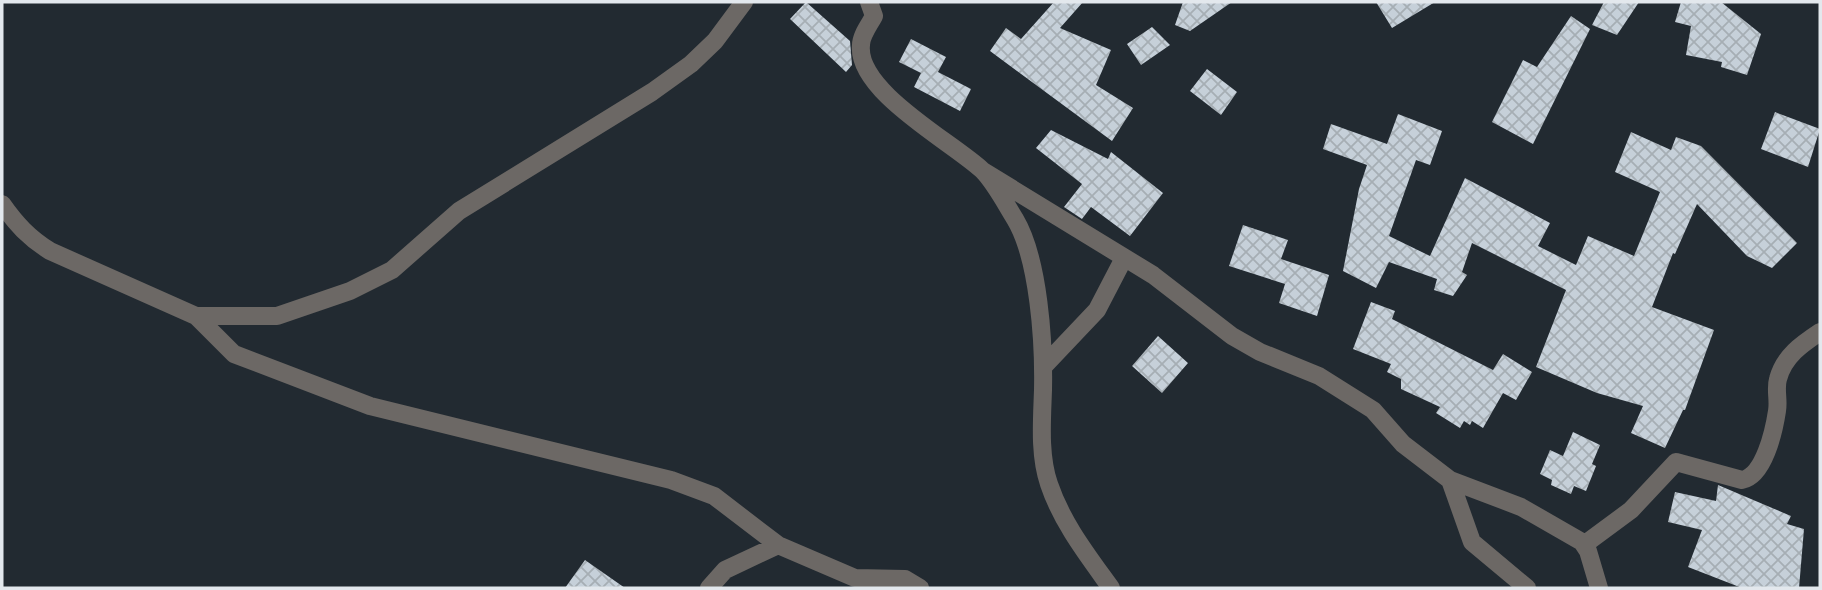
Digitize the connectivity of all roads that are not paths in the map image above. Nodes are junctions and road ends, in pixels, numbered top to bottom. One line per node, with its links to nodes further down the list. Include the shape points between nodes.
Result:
1 (744, 2): 6 (street, via 691,64 652,93 459,211 391,270 350,291 277,317)
2 (876, 5): 3 (street, via 860,46 863,63 895,104)
3 (984, 171): 5 (street); 8 (street, via 1016,222 1027,256 1043,341)
4 (2, 204): 6 (street, via 17,226 50,251)
5 (1124, 258): 8 (street, via 1097,310); 9 (street, via 1232,337 1319,376 1373,410 1403,444)
6 (196, 316): 11 (street, via 234,354 370,406 671,480 714,496)
7 (1820, 332): 10 (street, via 1797,347 1778,377 1778,409 1764,456 1753,475 1742,480 1676,462 1631,510)
8 (1043, 367): 14 (street, via 1042,443 1048,483 1064,520)
9 (1450, 480): 10 (street, via 1521,507); 15 (street, via 1472,542)
10 (1586, 544): 16 (street)
11 (778, 545): 12 (street, via 725,570); 13 (street, via 855,578 905,579)
12 (709, 588)
13 (920, 588)
14 (1111, 588)
15 (1527, 588)
16 (1599, 588)

